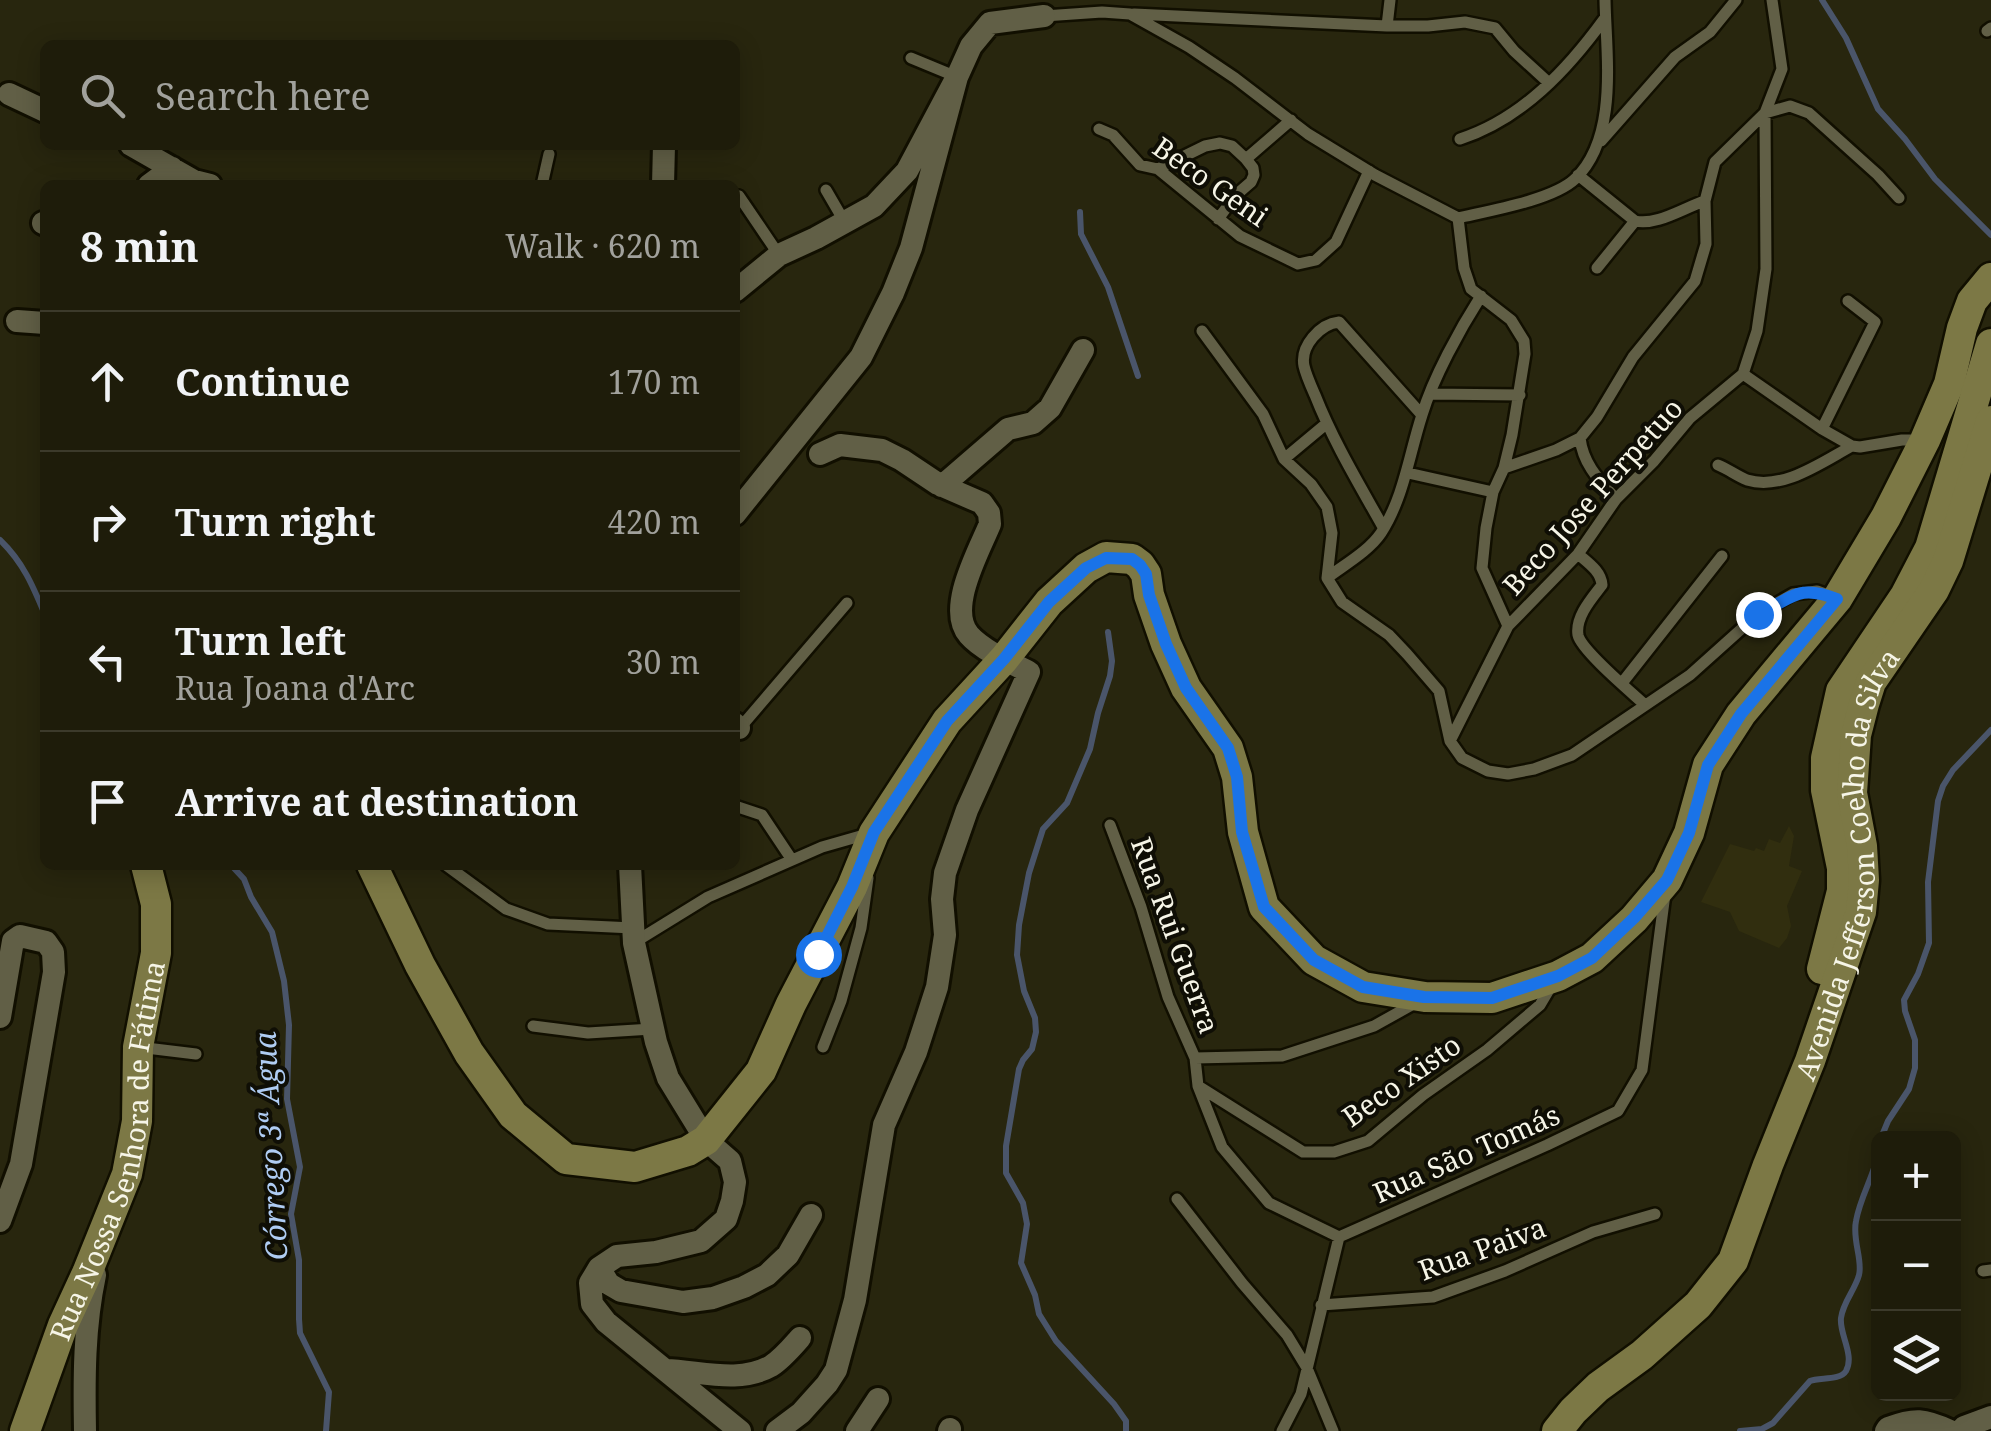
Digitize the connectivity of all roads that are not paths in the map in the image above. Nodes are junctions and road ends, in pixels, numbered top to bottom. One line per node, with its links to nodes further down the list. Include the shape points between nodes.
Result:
1 (1390, 0): 8 (lane)
2 (1605, 0): 7 (lane)
3 (1736, 0): 18 (lane)
4 (1772, 0): 14 (lane, via 1782,69)
5 (1130, 14): 6 (lane); 8 (lane); 15 (lane)
6 (1044, 16): 10 (street, via 990,23 970,46)
7 (1606, 18): 11 (lane); 18 (lane, via 1606,113)
8 (1386, 26): 11 (lane, via 1465,22 1495,28)
9 (910, 58): 10 (lane)
10 (957, 77): 37 (street, via 907,171 874,206); 69 (street, via 911,248 861,357)
11 (1549, 82): 17 (lane, via 1516,113)
12 (9, 94): 13 (street)
13 (40, 110)
14 (1765, 113): 33 (lane, via 1790,106 1810,112); 34 (lane, via 1715,162); 51 (lane, via 1766,268)
15 (1291, 120): 22 (lane); 25 (lane)
16 (1099, 129): 24 (lane, Beco Geni, via 1140,165)
17 (1460, 138)
18 (1598, 145): 26 (lane)
19 (140, 150): 23 (street)
20 (664, 150): 30 (street)
21 (549, 154): 29 (lane)
22 (1246, 158): 24 (lane, via 1220,143); 36 (lane, via 1251,182)
23 (172, 168): 27 (street); 28 (street)
24 (1158, 169): 36 (lane, Beco Geni)
25 (1369, 171): 35 (lane); 36 (lane, Beco Geni, via 1336,242 1316,260 1298,264)
26 (1578, 176): 35 (lane, via 1546,194); 38 (lane)
27 (156, 180)
28 (194, 180)
29 (543, 180)
30 (663, 180)
31 (826, 190): 37 (lane)
32 (740, 197): 39 (lane)
33 (1899, 198)
34 (1705, 200): 38 (lane, via 1657,222); 58 (lane, via 1706,244 1695,281 1633,357)
35 (1458, 218): 43 (lane, via 1464,268)
36 (1218, 219)
37 (844, 220): 39 (street)
38 (1634, 221): 40 (lane)
39 (780, 255): 42 (street)
40 (1598, 268)
41 (1991, 278): 50 (street, via 1972,301)
42 (740, 287)
43 (1481, 296): 52 (lane); 53 (lane, via 1524,341)
44 (1848, 301): 57 (lane, via 1875,322)
45 (17, 321): 46 (street)
46 (40, 323)
47 (1202, 331): 62 (lane, via 1263,414)
48 (1990, 344): 50 (street, via 1978,338); 110 (street, Avenida Jefferson Coelho da Silva, via 1930,548 1841,691 1826,790 1842,891)
49 (1083, 350): 66 (street, via 1050,408 1008,429)
50 (1953, 368): 59 (street)
51 (1744, 374): 57 (lane); 68 (lane, Beco Jose Perpetuo, via 1690,418)
52 (1430, 394): 53 (lane); 54 (lane)
53 (1520, 395): 64 (lane)
54 (1422, 416): 56 (lane, via 1348,330 1330,322 1310,340 1303,364); 65 (lane)
55 (1991, 421): 110 (street, Avenida Jefferson Coelho da Silva, via 1948,562 1871,682 1864,704 1852,793 1862,846 1861,912 1810,1061)
56 (1326, 424): 62 (lane); 70 (lane)
57 (1822, 429): 60 (lane)
58 (1580, 438): 64 (lane); 68 (lane, via 1588,466)
59 (1925, 440): 60 (lane); 74 (street)
60 (1852, 446): 63 (lane, via 1781,480 1750,481)
61 (820, 454): 66 (street, via 840,445 882,450)
62 (1284, 458): 73 (lane, via 1328,507)
63 (1718, 465)
64 (1504, 468): 67 (lane)
65 (1408, 473): 67 (lane); 70 (lane)
66 (942, 486): 77 (street, via 988,512 990,524 961,598 962,624)
67 (1493, 492): 76 (lane, via 1482,568)
68 (1616, 499): 71 (lane, Beco Jose Perpetuo)
69 (740, 508)
70 (1383, 527): 73 (lane)
71 (1578, 554): 76 (lane, Beco Jose Perpetuo); 78 (lane, via 1602,585 1578,634)
72 (1722, 556): 78 (lane)
73 (1327, 578): 81 (lane, via 1342,602 1389,635 1439,691)
74 (1837, 599): 79 (lane, via 1817,591 1793,594); 90 (street, via 1741,714 1708,765)
75 (847, 603): 80 (lane)
76 (1508, 626): 81 (lane, Beco Jose Perpetuo)
77 (1004, 659): 84 (street, via 947,721); 93 (street, via 1086,568 1106,558 1140,565 1186,688 1228,748 1264,907 1314,960 1363,987); 121 (street, via 1029,672 945,873 946,935 937,988 884,1125 846,1338 828,1384)
78 (1622, 683): 79 (lane)
79 (1644, 704): 81 (lane, via 1572,754 1534,770 1488,771 1462,758)
80 (740, 725)
81 (1450, 741)
82 (740, 808): 85 (lane, via 762,815)
83 (1110, 825): 100 (lane, Rua Rui Guerra)
84 (874, 832): 85 (lane); 97 (lane, via 861,928); 102 (street, via 761,1071)
85 (792, 860): 91 (lane)
86 (147, 870): 98 (street, Rua Nossa Senhora de Fátima, via 156,904 156,953)
87 (374, 870): 102 (street, via 468,1053 513,1116 566,1158 635,1166)
88 (453, 870): 91 (lane, via 506,910 548,924)
89 (630, 870): 91 (street)
90 (1667, 880): 92 (street, via 1592,958); 109 (lane, Rua São Tomás, via 1642,1070 1618,1111)
91 (633, 936): 96 (street)
92 (1558, 976): 93 (street, via 1492,998); 101 (lane, Beco Xisto, via 1540,1004 1486,1050 1368,1141 1334,1152 1303,1152)
93 (1424, 997): 100 (lane, Rua Rui Guerra, via 1374,1026 1282,1056)
94 (0, 1017): 103 (street, via 13,941 20,936 46,942 54,972)
95 (533, 1026): 96 (lane, via 588,1033)
96 (652, 1029): 102 (street, via 668,1078)
97 (823, 1047)
98 (138, 1048): 99 (lane); 108 (street, Rua Nossa Senhora de Fátima, via 134,1139)
99 (196, 1054)
100 (1195, 1058): 101 (lane)
101 (1198, 1086): 109 (lane, via 1222,1147 1269,1203)
102 (706, 1140): 111 (street, via 730,1161 734,1182 726,1218 701,1241 616,1256)
103 (10, 1161): 107 (street)
104 (1176, 1200): 114 (lane)
105 (1655, 1214): 112 (lane, Rua Paiva, via 1593,1232 1433,1298)
106 (811, 1215): 111 (street, via 788,1255 767,1275 713,1298 683,1302 620,1291)
107 (0, 1221)
108 (103, 1232): 118 (street, Rua Nossa Senhora de Fátima); 119 (street, via 88,1310)
109 (1339, 1237): 112 (lane)
110 (1726, 1258): 125 (street, Avenida Jefferson Coelho da Silva, via 1698,1305 1598,1387)
111 (599, 1268): 115 (street, via 590,1283 592,1304)
112 (1321, 1305): 114 (lane)
113 (800, 1338): 115 (street, via 772,1366 748,1374)
114 (1306, 1368): 123 (lane); 124 (lane)
115 (666, 1370): 120 (street)
116 (878, 1400): 122 (street)
117 (1991, 1417): 128 (street)
118 (25, 1431)
119 (86, 1431)
120 (740, 1431)
121 (777, 1431)
122 (857, 1431)
123 (1282, 1431)
124 (1333, 1431)
125 (1557, 1431)
126 (1886, 1431): 127 (street, via 1908,1420)
127 (1950, 1431)
128 (1961, 1431)

